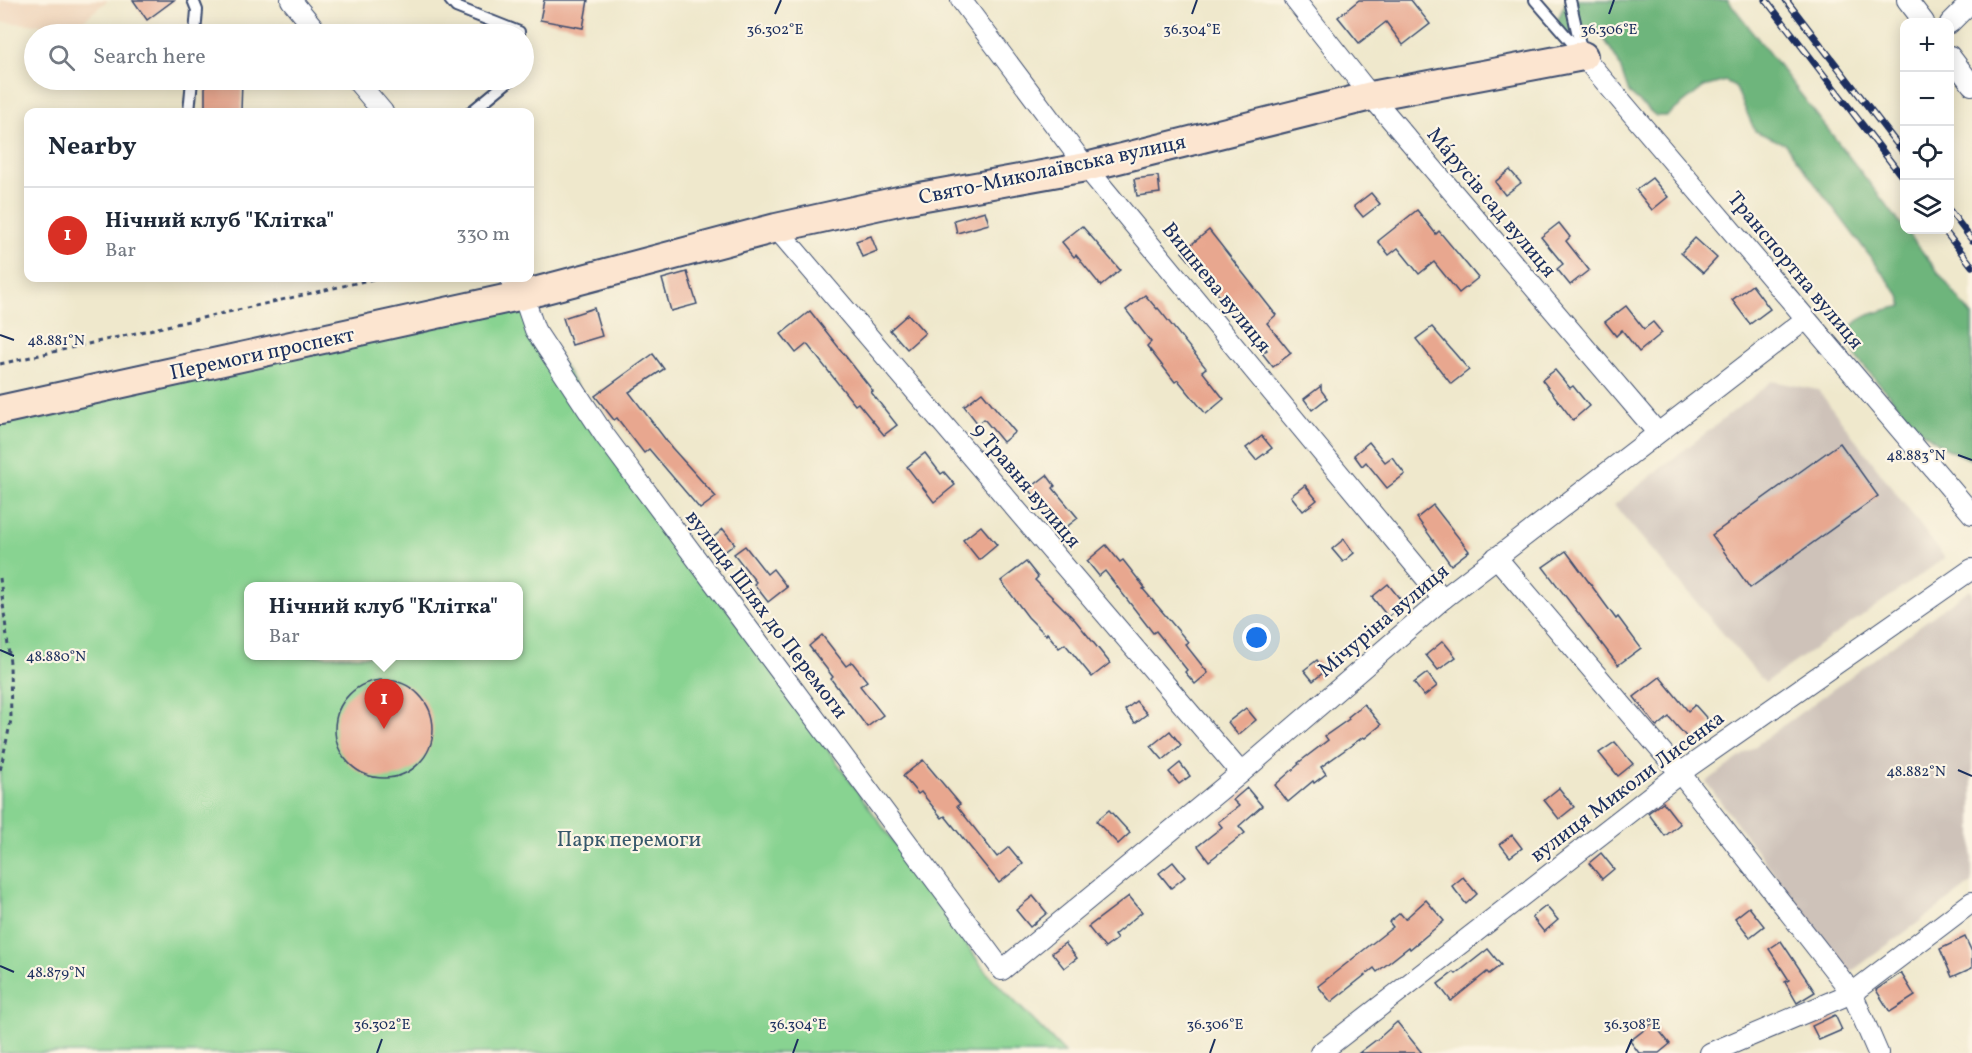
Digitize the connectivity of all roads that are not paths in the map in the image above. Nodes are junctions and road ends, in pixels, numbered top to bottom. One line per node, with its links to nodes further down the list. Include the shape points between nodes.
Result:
1 (193, 0): 12 (lane)
2 (291, 0): 13 (street)
3 (450, 0): 14 (lane, via 456,7)
4 (961, 0): 25 (street, Вишнева вулиця)
5 (1295, 0): 21 (street, Мáрусів сад вулиця)
6 (1535, 0): 15 (lane)
7 (1570, 0): 15 (lane)
8 (1907, 0): 10 (street)
9 (1972, 1): 11 (street)
10 (1921, 18)
11 (1954, 19)
12 (196, 24)
13 (311, 24)
14 (499, 24)
15 (1583, 56): 21 (street, Свято-Миколаївська вулиця); 30 (street, Транспортна вулиця)
16 (1954, 61): 17 (street)
17 (1972, 85)
18 (191, 90): 22 (lane)
19 (364, 90): 23 (street)
20 (498, 90): 24 (lane)
21 (1371, 96): 25 (street, Свято-Миколаївська вулиця); 32 (street, Мáрусів сад вулиця)
22 (189, 108)
23 (380, 108)
24 (476, 108)
25 (1086, 166): 26 (street, Свято-Миколаївська вулиця); 36 (street, Вишнева вулиця)
26 (776, 228): 28 (street, Свято-Миколаївська вулиця); 37 (street, 9 Травня вулиця)
27 (534, 282): 29 (street, Свято-Миколаївська вулиця)
28 (534, 282)
29 (516, 286): 31 (street, Перемоги проспект); 40 (street, вулиця Шлях до Перемоги, via 535,330 604,436)
30 (1806, 319): 32 (street, Мічуріна вулиця); 33 (street, Транспортна вулиця)
31 (0, 410)
32 (1657, 432): 34 (street, Мічуріна вулиця)
33 (1972, 514)
34 (1496, 557): 36 (street, Мічуріна вулиця); 38 (street)
35 (1972, 569): 38 (street, вулиця Миколи Лисенка)
36 (1443, 599): 37 (street, Мічуріна вулиця)
37 (1241, 773): 40 (street, Мічуріна вулиця)
38 (1680, 773): 41 (street); 42 (street, вулиця Миколи Лисенка)
39 (1972, 902): 41 (street)
40 (1002, 970)
41 (1852, 993): 43 (street); 44 (street)
42 (1320, 1053)
43 (1710, 1053)
44 (1878, 1053)

